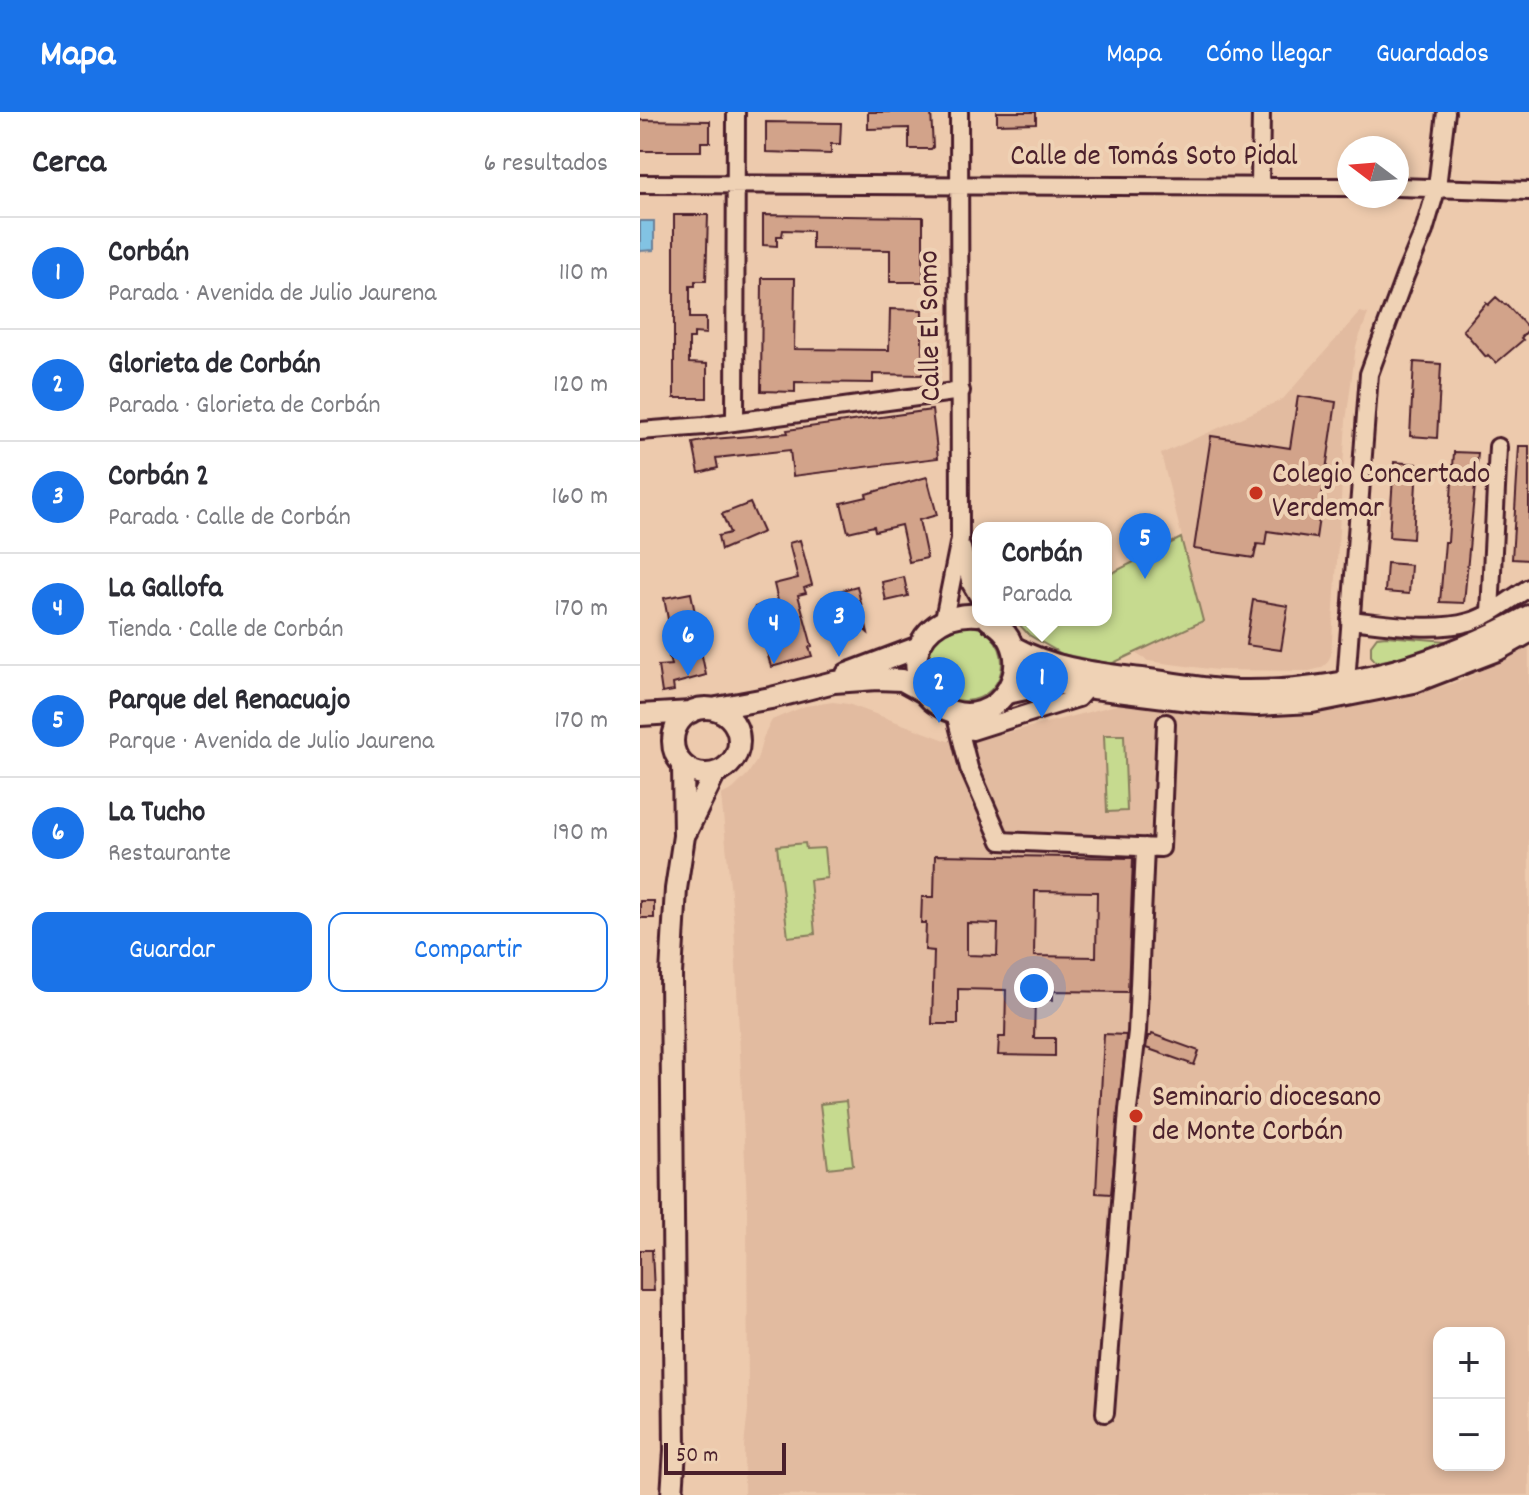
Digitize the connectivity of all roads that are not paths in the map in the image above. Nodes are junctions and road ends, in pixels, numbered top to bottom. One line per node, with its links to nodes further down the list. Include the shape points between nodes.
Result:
1 (736, 112): 6 (street)
2 (959, 112): 7 (street, Calle El Somo)
3 (1261, 112): 8 (street)
4 (1446, 112): 11 (street)
5 (640, 184): 6 (street, Calle de Tomás Soto Pidal)
6 (736, 185): 7 (street, Calle de Tomás Soto Pidal); 14 (street)
7 (959, 186): 8 (street, Calle de Tomás Soto Pidal); 13 (street, Calle El Somo)
8 (1260, 186): 9 (street, Calle de Tomás Soto Pidal)
9 (1337, 187)
10 (1409, 187): 11 (street)
11 (1437, 187): 12 (street); 24 (street, via 1369,374)
12 (1529, 191)
13 (961, 391): 14 (street); 17 (street, Calle El Somo)
14 (735, 422): 15 (street)
15 (640, 431)
16 (1498, 447): 20 (street)
17 (960, 539): 18 (street, Calle El Somo); 23 (street, Calle El Somo)
18 (972, 582)
19 (1529, 588): 20 (street)
20 (1490, 613): 24 (street, via 1452,625)
21 (972, 616): 23 (main road)
22 (1529, 616): 30 (main road, via 1410,668)
23 (944, 619): 27 (main road)
24 (1350, 620): 30 (street)
25 (997, 626): 28 (main road)
26 (1529, 632): 31 (main road, via 1414,682 1312,702 1205,702)
27 (919, 647): 29 (main road); 32 (main road, via 916,664)
28 (1013, 647): 30 (main road, via 1069,670 1237,691); 33 (main road, via 1014,678)
29 (834, 682): 32 (main road, via 902,680); 34 (main road)
30 (1346, 682)
31 (1088, 687): 33 (main road, via 1054,683); 38 (street, via 1078,698)
32 (922, 691): 39 (main road)
33 (1007, 693): 38 (main road)
34 (771, 698): 35 (main road); 42 (main road)
35 (717, 708): 36 (main road); 42 (main road)
36 (691, 712): 37 (main road); 43 (main road, via 676,731)
37 (640, 715)
38 (987, 718): 39 (main road, via 976,713)
39 (958, 720): 47 (street, via 969,768 1001,841)
40 (640, 723): 43 (main road, via 656,728)
41 (1166, 723): 47 (street, via 1161,848)
42 (738, 736): 45 (main road, via 730,765)
43 (674, 744): 44 (main road)
44 (683, 765): 45 (main road, via 698,773); 46 (main road)
45 (715, 773): 46 (main road)
46 (684, 836): 49 (main road, via 671,974)
47 (1145, 847): 48 (street, via 1137,1032)
48 (1105, 1413)
49 (672, 1495)

